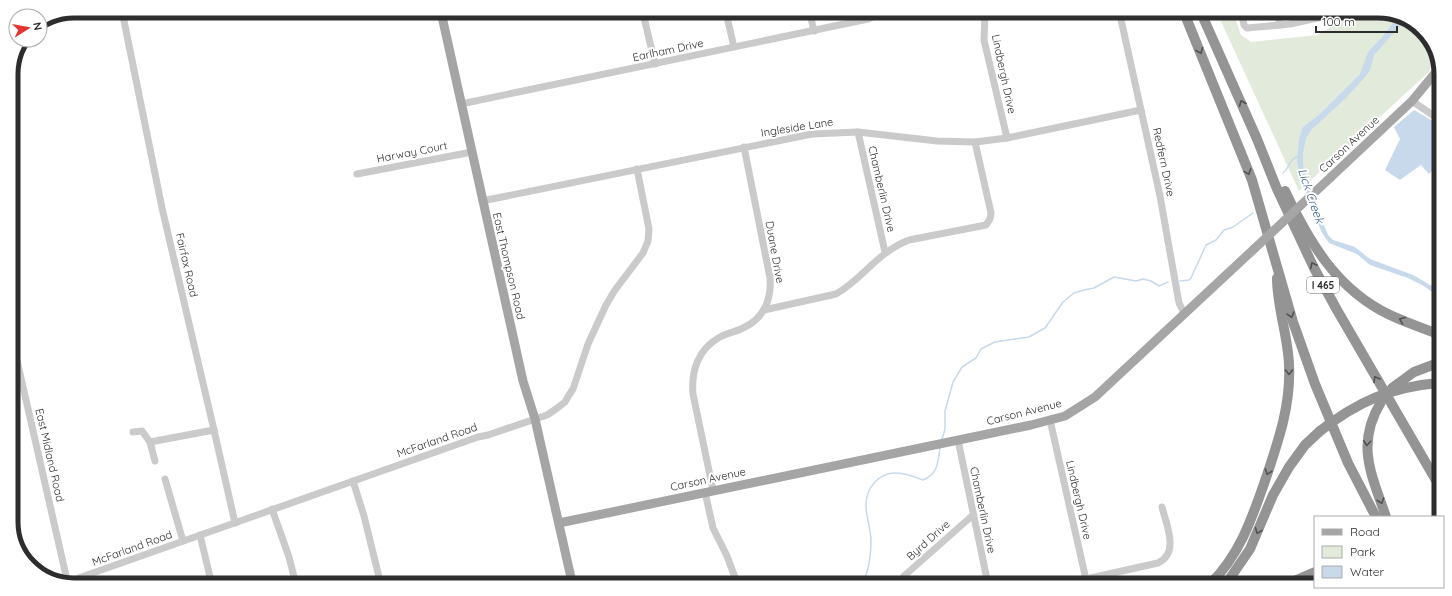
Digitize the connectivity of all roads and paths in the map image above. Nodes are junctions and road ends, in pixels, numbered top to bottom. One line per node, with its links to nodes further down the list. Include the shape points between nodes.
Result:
1 (123, 18): 43 (street, Fairfax Road, via 162,208)
2 (443, 18): 20 (main road, East Thompson Road)
3 (644, 18): 17 (street)
4 (727, 18): 16 (street)
5 (811, 18): 15 (street)
6 (870, 18): 15 (street, Earlham Drive)
7 (985, 18): 24 (street, Lindbergh Drive, via 984,40)
8 (1121, 18): 21 (street, Redfern Drive)
9 (1186, 18): 33 (highway, one-way to 33, via 1252,180)
10 (1203, 18): 25 (highway, I 465, one-way to 10)
11 (1243, 18): 14 (street, via 1247,28)
12 (1279, 18): 14 (street)
13 (1319, 18): 14 (street)
14 (1280, 25)
15 (814, 30): 16 (street, Earlham Drive)
16 (734, 47): 17 (street, Earlham Drive)
17 (655, 64): 20 (street, Earlham Drive)
18 (1434, 74): 19 (main road, Carson Avenue)
19 (1412, 102): 22 (street); 35 (main road, Carson Avenue, bridge)
20 (461, 104): 28 (main road, East Thompson Road)
21 (1141, 110): 24 (street, Ingleside Lane); 35 (street, Redfern Drive, via 1160,196 1179,304)
22 (1434, 113)
23 (858, 132): 26 (street, Ingleside Lane, via 937,141); 27 (street, Ingleside Lane, via 812,134); 32 (street, Chamberlin Drive)
24 (1007, 138): 26 (street, Ingleside Lane)
25 (1257, 139): 36 (highway, one-way to 25, via 1389,315 1366,301 1329,267 1302,226); 42 (highway, I 465, one-way to 25, via 1314,268)
26 (975, 142): 32 (street, via 991,213 989,221 982,226 909,240)
27 (744, 148): 29 (street, Ingleside Lane); 34 (street, Duane Drive, via 770,278 770,296)
28 (472, 152): 30 (street, Harway Court); 31 (main road, East Thompson Road)
29 (637, 169): 31 (street, Ingleside Lane); 40 (street, McFarland Road, via 649,229 646,248 606,305 565,402 556,410)
30 (357, 174)
31 (482, 200): 40 (main road, East Thompson Road, via 523,381)
32 (885, 252): 34 (street, via 836,294)
33 (1277, 264): 55 (highway, one-way to 55, via 1293,322 1315,384 1343,452); 74 (highway, one-way to 74, via 1277,291 1289,365 1284,420 1247,531 1230,562)
34 (764, 310): 52 (street, Duane Drive, via 748,325 712,342 696,364 692,381 693,394)
35 (1184, 314): 41 (main road, Carson Avenue, via 1095,397 1065,416)
36 (1434, 332)
37 (18, 365): 63 (street, East Midland Road)
38 (1434, 365): 57 (highway, one-way to 57, bridge, via 1414,372 1392,388 1375,412 1367,452 1370,471)
39 (1434, 384): 75 (highway, one-way to 75, bridge, via 1404,388 1377,396 1347,411 1305,445 1273,495 1250,549)
40 (535, 419): 50 (street, McFarland Road); 59 (main road, East Thompson Road)
41 (1050, 420): 45 (main road, Carson Avenue); 72 (street, Lindbergh Drive)
42 (1403, 424): 48 (highway, I 465); 51 (highway)
43 (214, 430): 46 (street); 58 (street, Fairfax Road)
44 (133, 432): 46 (street, via 142,431)
45 (958, 440): 52 (main road, Carson Avenue); 56 (street, Chamberlin Drive)
46 (150, 442): 47 (street)
47 (155, 461)
48 (1434, 477)
49 (165, 479): 61 (street)
50 (352, 481): 54 (street, McFarland Road); 67 (street, via 364,516)
51 (1434, 485)
52 (709, 491): 59 (main road, Carson Avenue); 69 (street, Duane Drive, via 713,528 728,556)
53 (1162, 507): 73 (street, via 1170,548 1165,559)
54 (272, 509): 58 (street, McFarland Road); 66 (street)
55 (1374, 514)
56 (973, 515): 70 (street, Byrd Drive); 71 (street, Chamberlin Drive)
57 (1386, 516)
58 (235, 523): 60 (street, McFarland Road)
59 (558, 523): 68 (main road, East Thompson Road)
60 (200, 535): 61 (street, McFarland Road); 65 (street)
61 (183, 541): 64 (street, McFarland Road)
62 (1314, 572): 76 (highway)
63 (66, 577)
64 (80, 578)
65 (210, 578)
66 (294, 578)
67 (379, 578)
68 (571, 578)
69 (735, 578)
70 (903, 578)
71 (987, 578)
72 (1086, 578)
73 (1099, 578)
74 (1215, 578)
75 (1230, 578)
76 (1301, 578)

